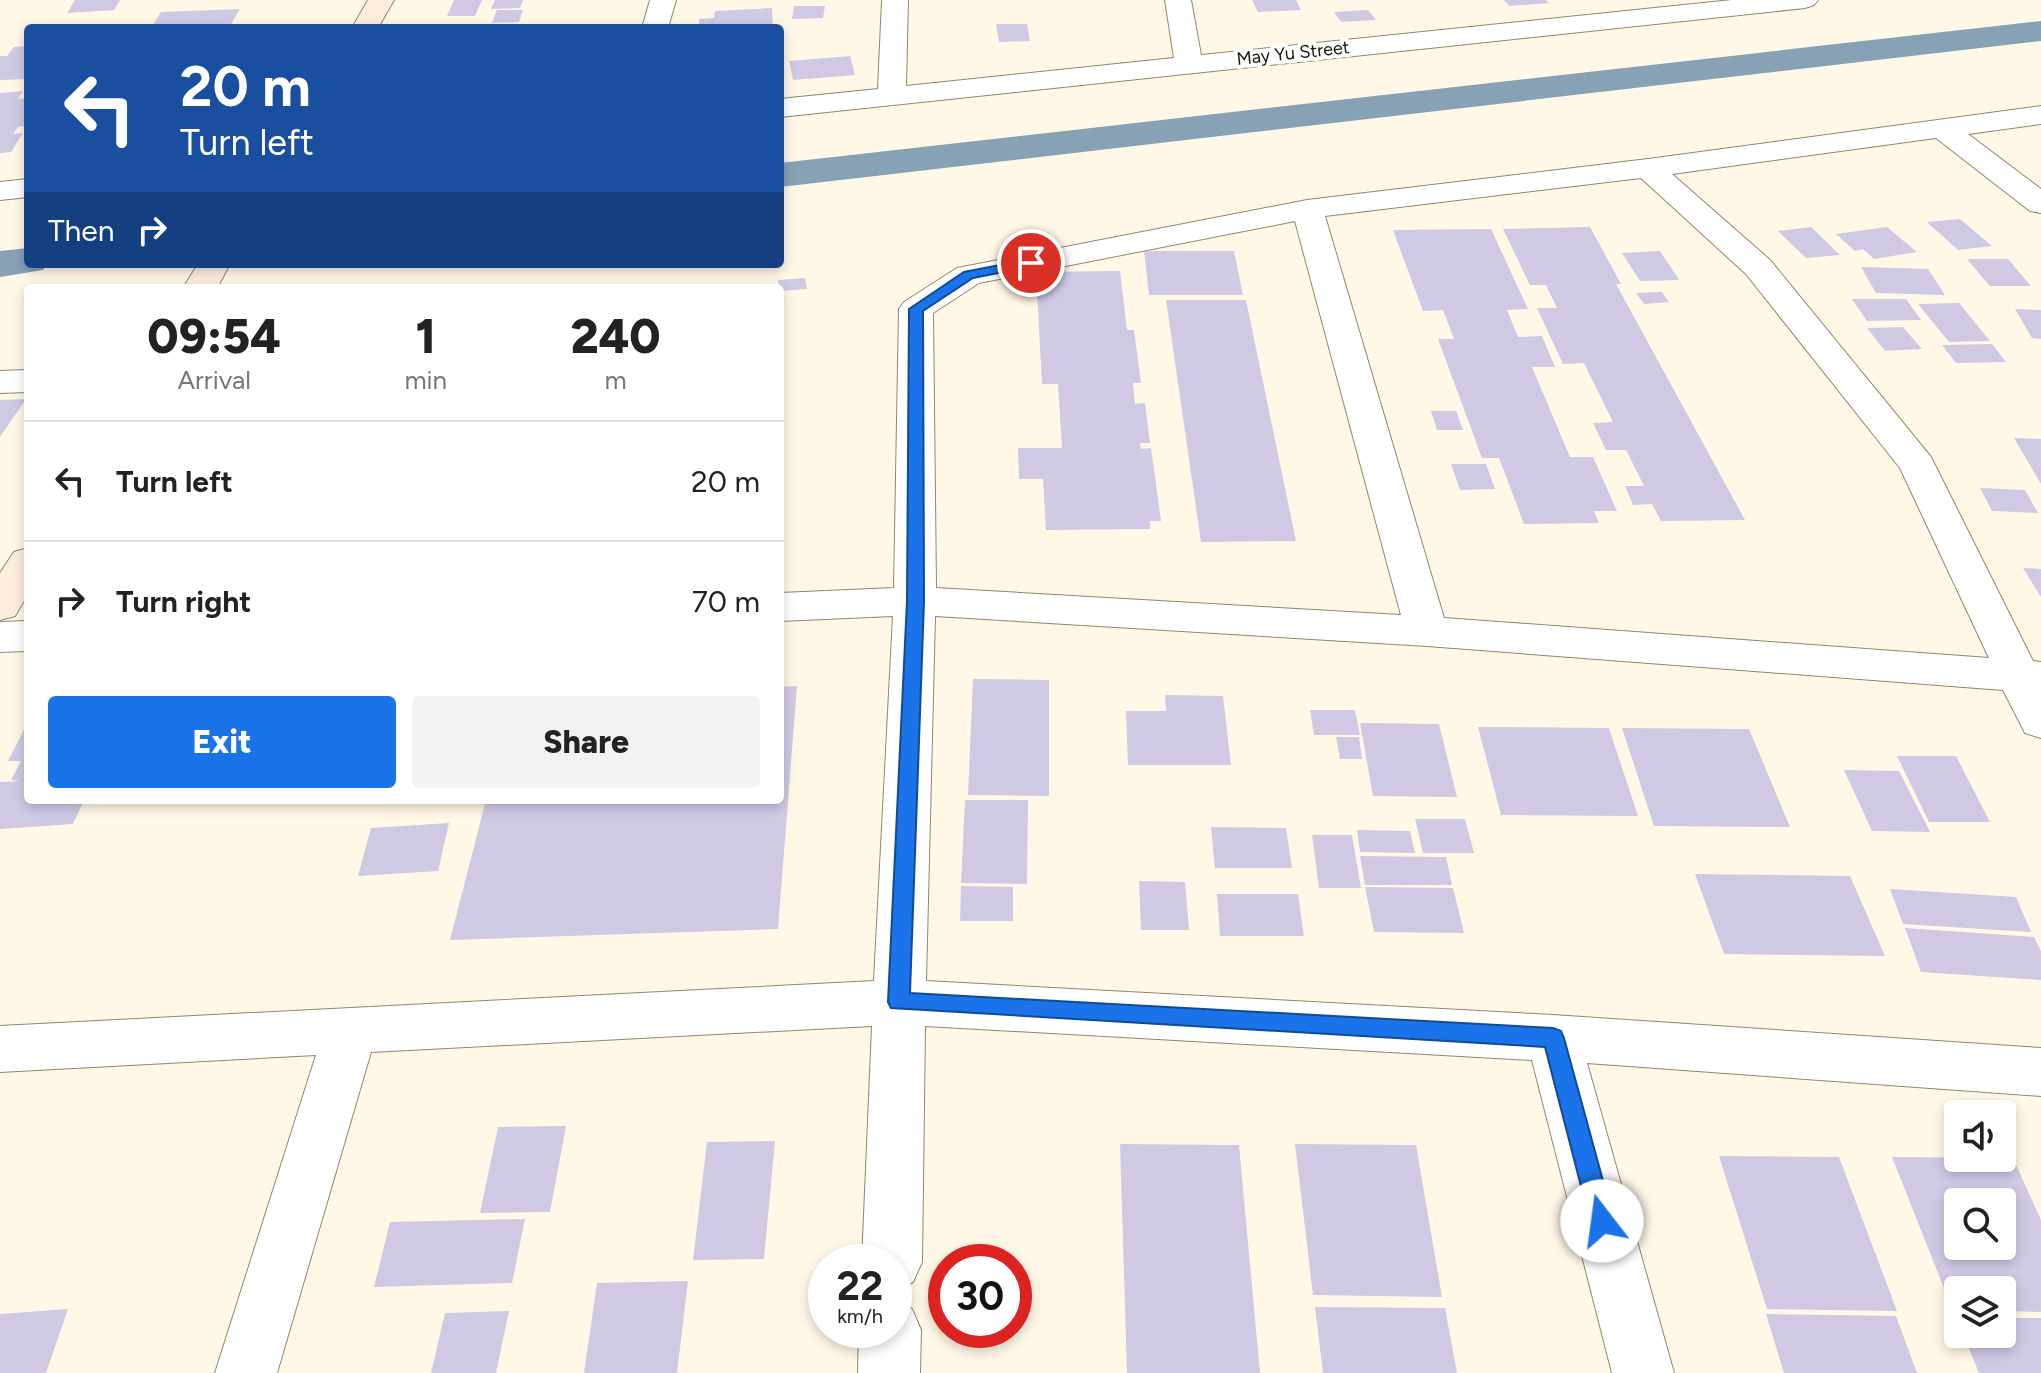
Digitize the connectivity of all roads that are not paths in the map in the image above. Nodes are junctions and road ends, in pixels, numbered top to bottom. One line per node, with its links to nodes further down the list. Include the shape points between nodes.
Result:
1 (381, 0): 6 (street)
2 (663, 0): 7 (street)
3 (895, 0): 9 (street)
4 (1178, 0): 8 (street)
5 (1787, 1): 8 (street, May Yu Street, via 1467,22)
6 (367, 24)
7 (656, 24)
8 (1189, 65): 9 (street, May Yu Street)
9 (892, 95): 10 (street, May Yu Street)
10 (784, 108)
11 (2041, 115): 12 (street)
12 (1942, 128): 13 (street); 16 (street)
13 (1648, 168): 17 (street); 27 (street, via 1758,267 1918,465)
14 (24, 188): 15 (street)
15 (0, 191)
16 (2041, 204)
17 (1307, 209): 21 (street, via 969,275 916,309); 24 (street)
18 (24, 381): 19 (street)
19 (0, 382)
20 (24, 567): 22 (street)
21 (915, 601): 23 (street); 24 (street); 29 (street)
22 (0, 606)
23 (784, 607)
24 (1427, 631): 27 (street)
25 (24, 636): 26 (street)
26 (0, 637)
27 (2029, 676): 28 (street)
28 (2041, 722)
29 (899, 1002): 30 (street); 31 (street); 34 (street)
30 (351, 1030): 32 (street); 36 (street)
31 (1553, 1038): 33 (street); 38 (street)
32 (0, 1049)
33 (2041, 1072)
34 (892, 1244)
35 (890, 1348): 37 (street)
36 (246, 1373)
37 (889, 1373)
38 (1643, 1373)

